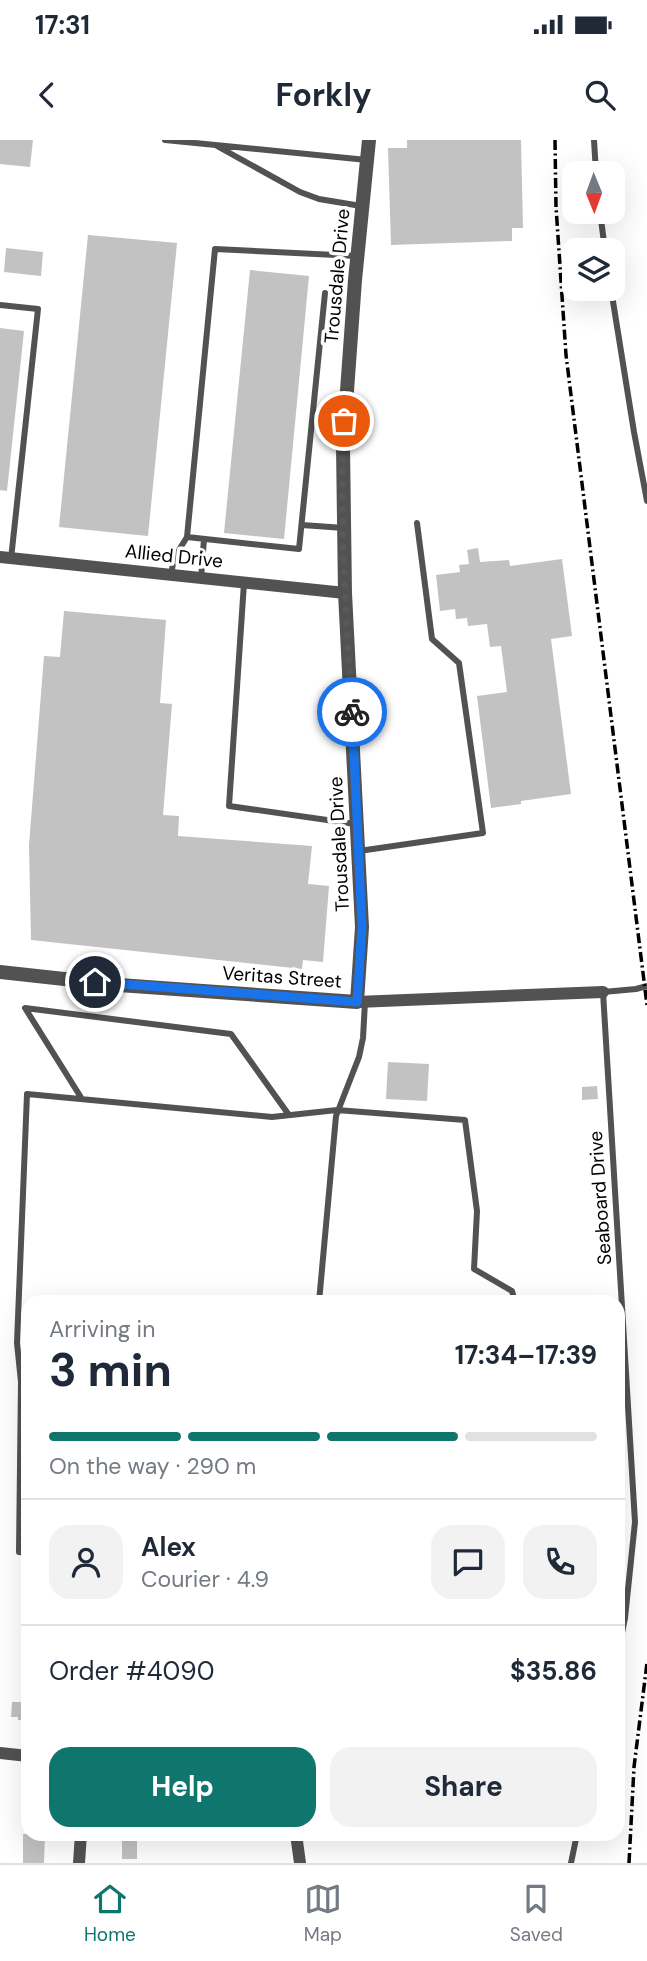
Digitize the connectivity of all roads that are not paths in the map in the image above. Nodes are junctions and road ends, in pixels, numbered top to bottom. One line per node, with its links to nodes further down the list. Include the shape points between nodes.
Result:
1 (165, 140): 4 (lane)
2 (369, 140): 5 (street, Trousdale Drive)
3 (594, 140): 6 (lane)
4 (216, 145): 5 (lane); 7 (lane, via 319,200)
5 (367, 160): 7 (street, Trousdale Drive)
6 (595, 161)
7 (362, 206): 8 (street, Trousdale Drive)
8 (358, 257): 15 (street, Trousdale Drive, via 343,446); 16 (lane, via 215,249)
9 (325, 293): 14 (lane)
10 (613, 301): 12 (lane)
11 (0, 305): 18 (lane, via 38,309)
12 (647, 501)
13 (417, 523): 24 (lane, via 432,639 459,663 484,833)
14 (302, 525): 15 (lane); 17 (lane, via 299,550)
15 (344, 528): 22 (street, Trousdale Drive)
16 (187, 537): 17 (lane); 19 (lane, via 174,558)
17 (204, 539): 20 (lane)
18 (6, 558): 19 (street, Allied Drive)
19 (171, 575): 20 (street, Allied Drive)
20 (201, 579): 21 (street, Allied Drive)
21 (244, 583): 22 (street, Allied Drive); 23 (lane, via 229,806)
22 (345, 593): 23 (street, Trousdale Drive)
23 (358, 825): 24 (street, Trousdale Drive)
24 (359, 851): 28 (street, Trousdale Drive)
25 (0, 972): 28 (street, Veritas Street)
26 (647, 986): 27 (lane)
27 (603, 992): 28 (street, Veritas Street); 34 (lane, Seaboard Drive)
28 (361, 1002): 30 (lane, via 359,1057)
29 (82, 1099): 31 (lane); 31 (lane, via 25,1008 231,1034); 36 (lane, via 27,1094 17,1343)
30 (337, 1110): 31 (lane); 32 (lane); 33 (lane, via 465,1120 477,1211 474,1269)
31 (289, 1115)
32 (320, 1295)
33 (513, 1295)
34 (622, 1295)
35 (625, 1344): 39 (lane, Seaboard Drive, via 635,1522)
36 (21, 1382)
37 (21, 1382): 38 (lane)
38 (21, 1552)
39 (625, 1618)
40 (0, 1753): 41 (street)
41 (21, 1755)
42 (81, 1841): 45 (street)
43 (297, 1841): 46 (street)
44 (576, 1841): 47 (lane)
45 (79, 1863)
46 (300, 1863)
47 (571, 1863)

